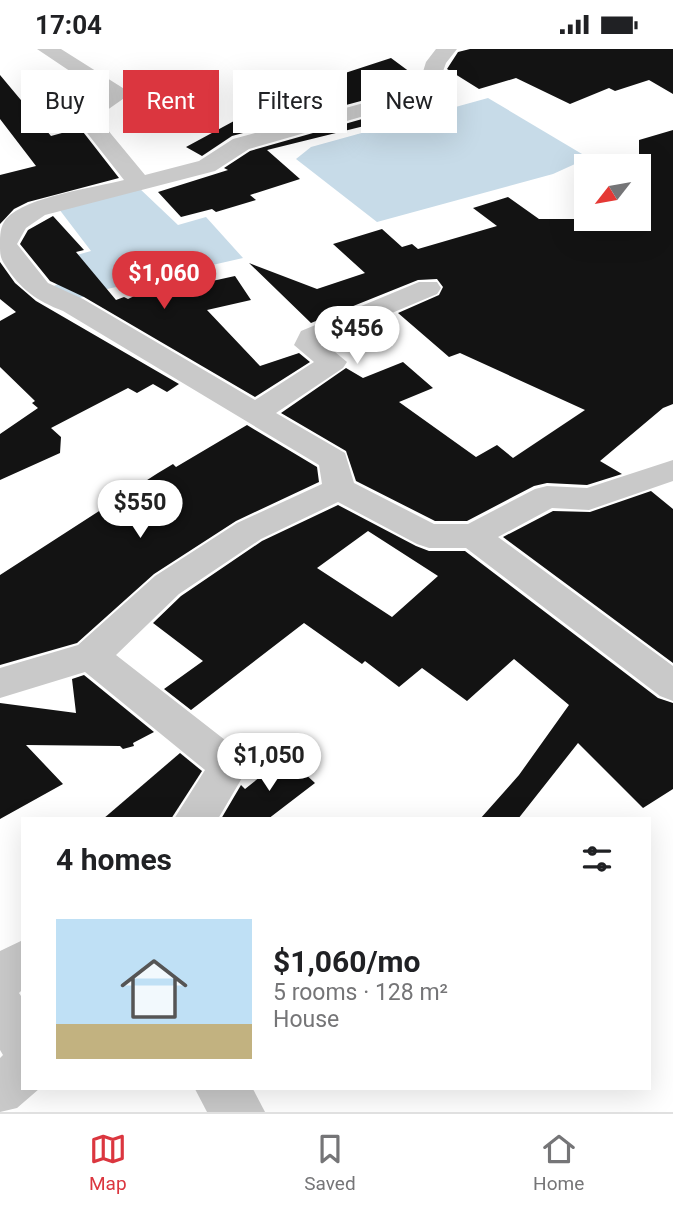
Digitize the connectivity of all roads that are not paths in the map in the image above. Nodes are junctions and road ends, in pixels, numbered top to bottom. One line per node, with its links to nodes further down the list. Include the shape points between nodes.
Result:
1 (47, 49): 3 (street, via 119,94 92,110 91,124)
2 (447, 49): 3 (street, via 436,62 427,92 241,144 206,166)
3 (139, 183): 4 (street, via 36,209 16,223)
4 (2, 244): 6 (street, via 30,284 43,294 73,305)
5 (428, 288): 6 (street, via 311,337 308,345 333,362)
6 (255, 413): 8 (street, via 334,460)
7 (673, 470): 9 (street, via 589,499 547,497)
8 (339, 489): 9 (street, via 429,536); 10 (street, via 249,531 167,585)
9 (473, 536): 12 (street)
10 (91, 656): 11 (street); 13 (street, via 229,767)
11 (0, 683)
12 (673, 686)
13 (196, 817)
14 (21, 963): 15 (street)
15 (0, 979)
16 (0, 1005): 17 (street)
17 (21, 1040)
18 (21, 1072): 20 (street)
19 (221, 1090): 21 (street)
20 (0, 1091)
21 (240, 1112)

